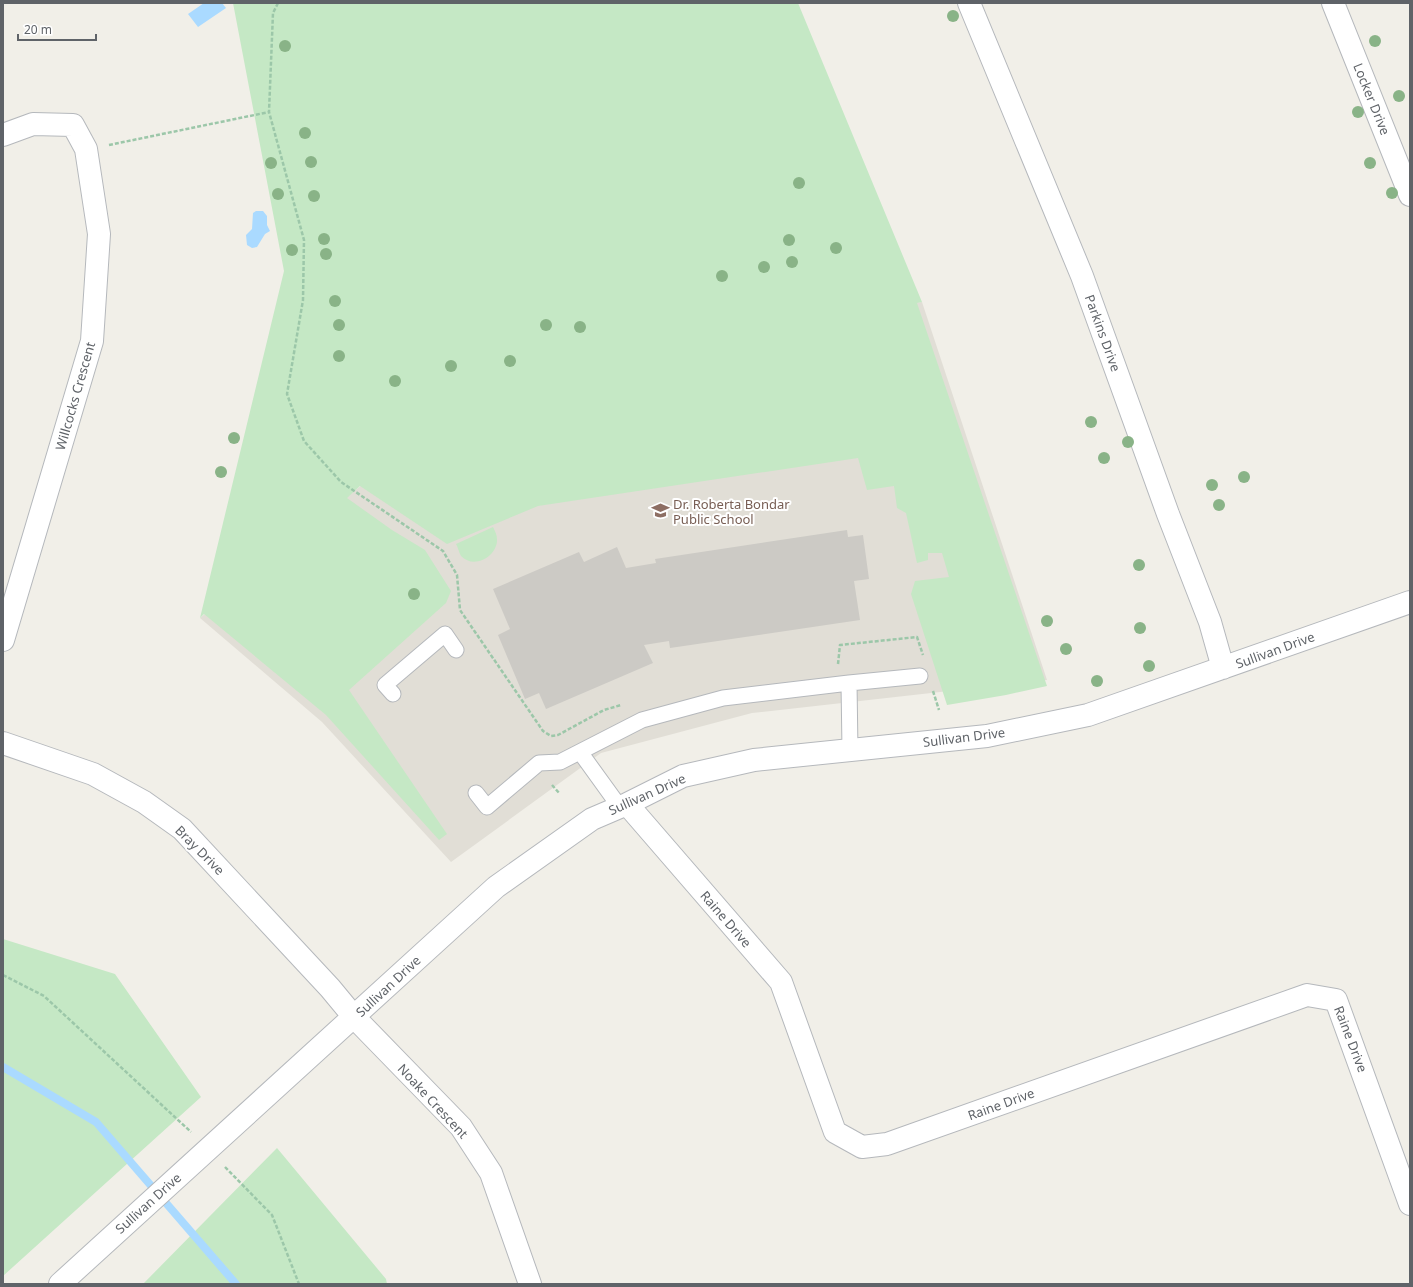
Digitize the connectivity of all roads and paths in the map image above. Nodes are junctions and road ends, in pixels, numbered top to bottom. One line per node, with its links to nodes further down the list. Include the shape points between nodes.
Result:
1 (278, 3): 4 (path, via 273,13)
2 (969, 3): 13 (street, Parkins Drive, via 1082,276 1210,622)
3 (1333, 3): 7 (street, Locker Drive)
4 (269, 112): 6 (path); 18 (path, via 304,240 303,300 287,394 304,441 341,482 443,551 456,575 460,610 543,731 551,736 558,735 604,710)
5 (3, 135): 6 (street, Willcocks Crescent, via 33,124 74,125)
6 (86, 149): 9 (street, Willcocks Crescent, via 98,234 92,340)
7 (1410, 195)
8 (1410, 602): 13 (street, Sullivan Drive)
9 (3, 640)
10 (456, 650): 17 (lane, via 445,634 385,685)
11 (924, 659): 12 (path, via 918,637 840,645)
12 (838, 666)
13 (1223, 668): 21 (street, Sullivan Drive, via 1088,715 987,736)
14 (920, 676): 15 (lane)
15 (849, 683): 21 (lane); 22 (lane, via 716,700 642,720)
16 (932, 688): 19 (path)
17 (393, 694)
18 (626, 704)
19 (939, 710)
20 (3, 743): 28 (street, Bray Drive, via 93,774 144,802 182,829)
21 (850, 750): 26 (street, Sullivan Drive, via 754,760 683,776)
22 (580, 752): 24 (lane, via 560,762 535,758 487,807); 26 (lane)
23 (552, 785): 25 (path)
24 (476, 793)
25 (560, 794)
26 (623, 805): 28 (street, Sullivan Drive, via 592,819 496,887); 30 (street, Raine Drive, via 781,982 835,1132 862,1147 888,1144 1307,994 1336,1000)
27 (3, 975): 29 (path, via 44,996)
28 (354, 1017): 29 (street, Sullivan Drive); 33 (street, Noake Crescent, via 461,1127 491,1173)
29 (209, 1149): 31 (street, Sullivan Drive); 32 (path, via 232,1176 272,1215)
30 (1410, 1204)
31 (60, 1284)
32 (300, 1284)
33 (530, 1284)

